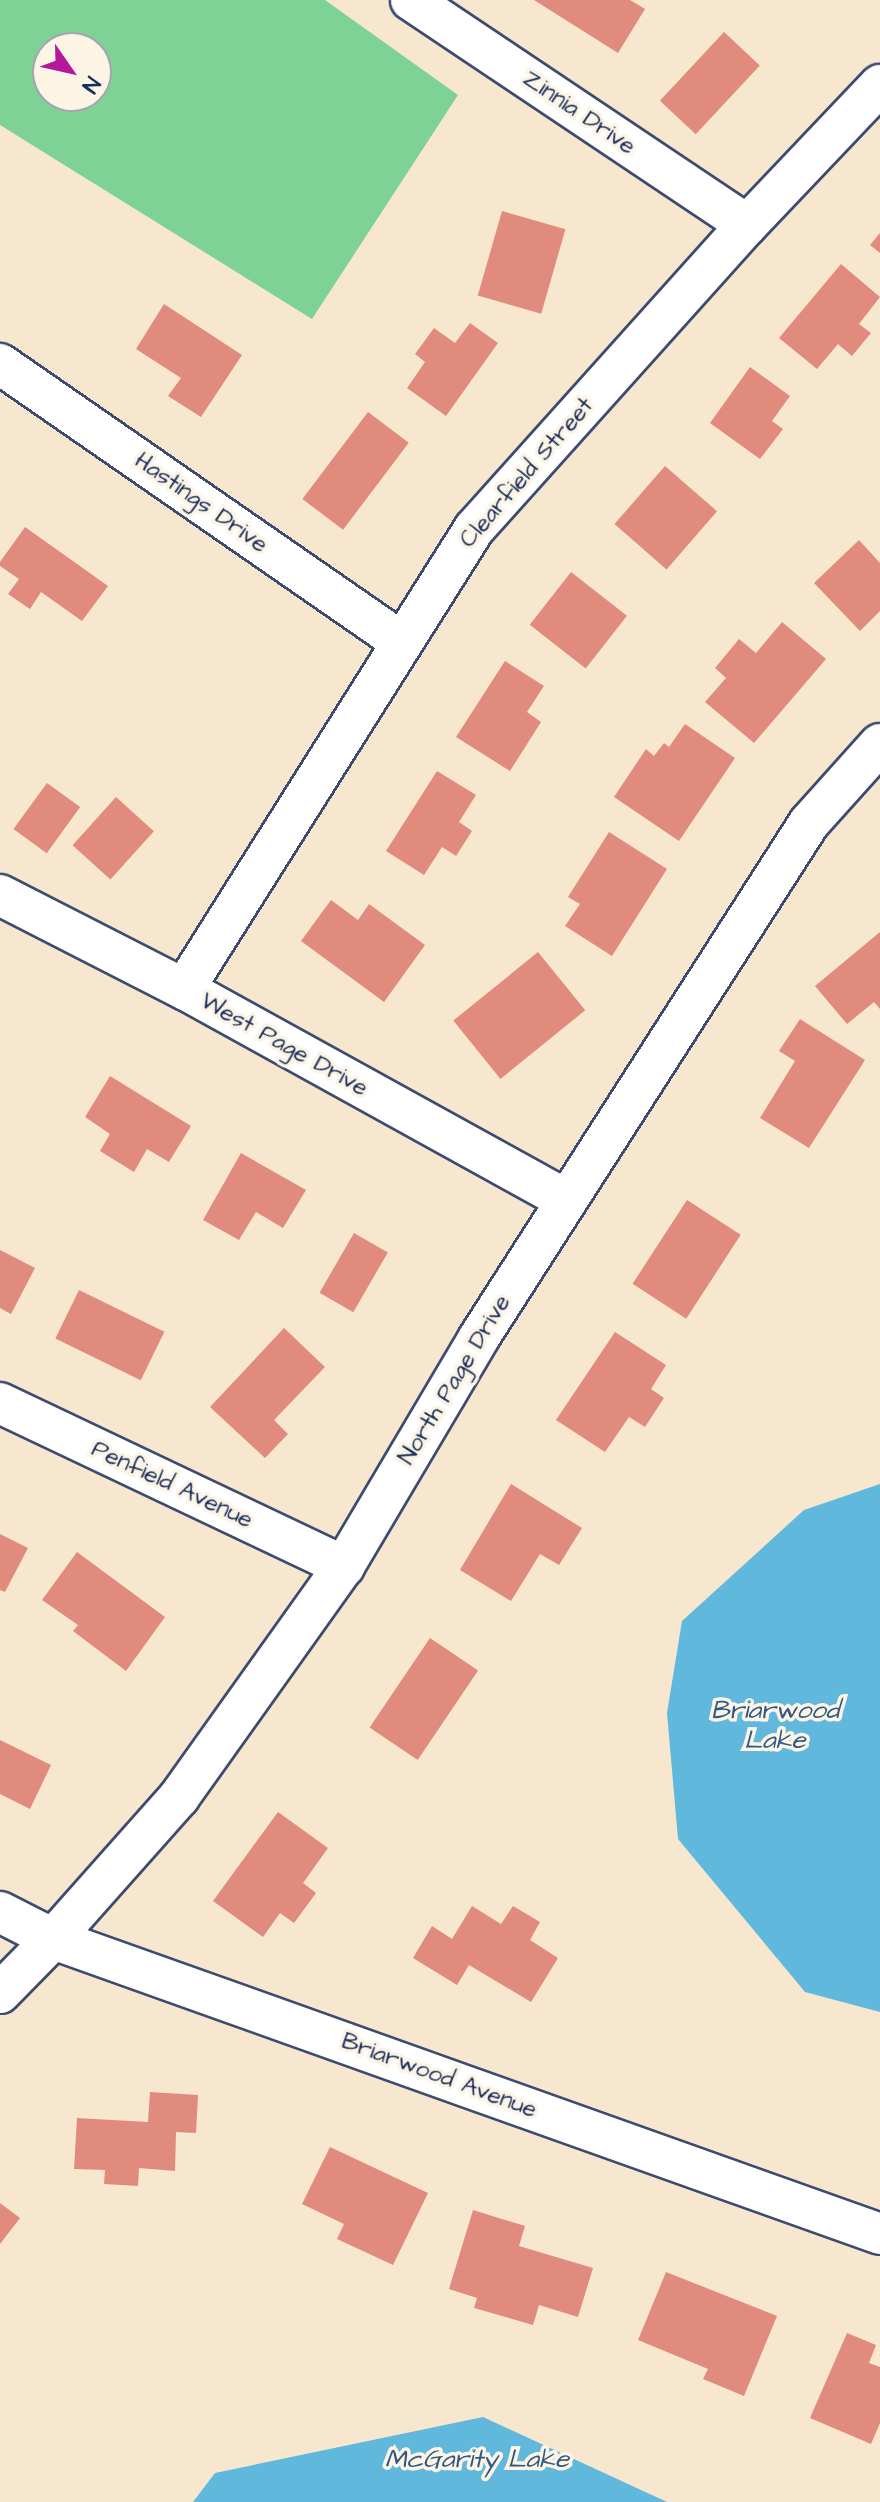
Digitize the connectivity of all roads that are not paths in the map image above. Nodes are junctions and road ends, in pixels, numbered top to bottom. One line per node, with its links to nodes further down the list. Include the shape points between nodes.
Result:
1 (411, 0): 3 (street, Zinnia Drive)
2 (880, 85): 3 (street, Clearfield Street)
3 (747, 225): 5 (street, Clearfield Street, via 474,529)
4 (0, 364): 5 (street, Hastings Drive)
5 (402, 642): 8 (street, Clearfield Street)
6 (879, 746): 9 (street, North Page Drive, via 809,823)
7 (0, 895): 8 (street, West Page Drive)
8 (184, 989): 9 (street, West Page Drive)
9 (566, 1200): 11 (street, North Page Drive)
10 (0, 1403): 11 (street, Penfield Avenue)
11 (344, 1566): 13 (street, North Page Drive, via 179,1797)
12 (0, 1912): 13 (street, Briarwood Avenue)
13 (53, 1939): 14 (street, North Page Drive); 15 (street, Briarwood Avenue)
14 (0, 1993)
15 (880, 2234)

